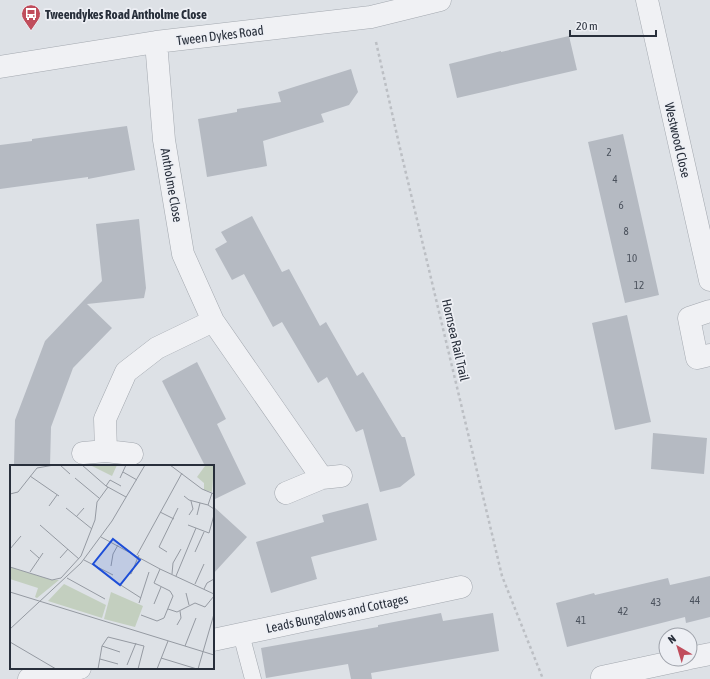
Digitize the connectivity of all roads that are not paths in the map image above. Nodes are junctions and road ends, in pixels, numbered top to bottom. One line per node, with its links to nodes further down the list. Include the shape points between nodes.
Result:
1 (440, 0): 3 (street, Tween Dykes Road, via 371,17)
2 (647, 0): 5 (street, Westwood Close)
3 (156, 42): 4 (street, Tween Dykes Road); 7 (street, Antholme Close, via 164,140 184,254)
4 (0, 67)
5 (710, 280)
6 (710, 311): 8 (street, via 690,318 697,358)
7 (213, 321): 9 (street, via 157,348 126,372 106,419); 12 (street, Antholme Close, via 332,477)
8 (710, 355)
9 (106, 451): 10 (street); 11 (street)
10 (83, 453)
11 (132, 454)
12 (286, 493)
13 (461, 587): 14 (street, Leads Bungalows and Cottages)
14 (241, 634): 15 (street, Leads Bungalows and Cottages); 23 (lane)
15 (214, 640)
16 (710, 654): 17 (street)
17 (698, 656)
18 (658, 665): 21 (street)
19 (77, 669): 20 (street)
20 (54, 677): 22 (street)
21 (602, 677)
22 (29, 679)
23 (253, 679)

